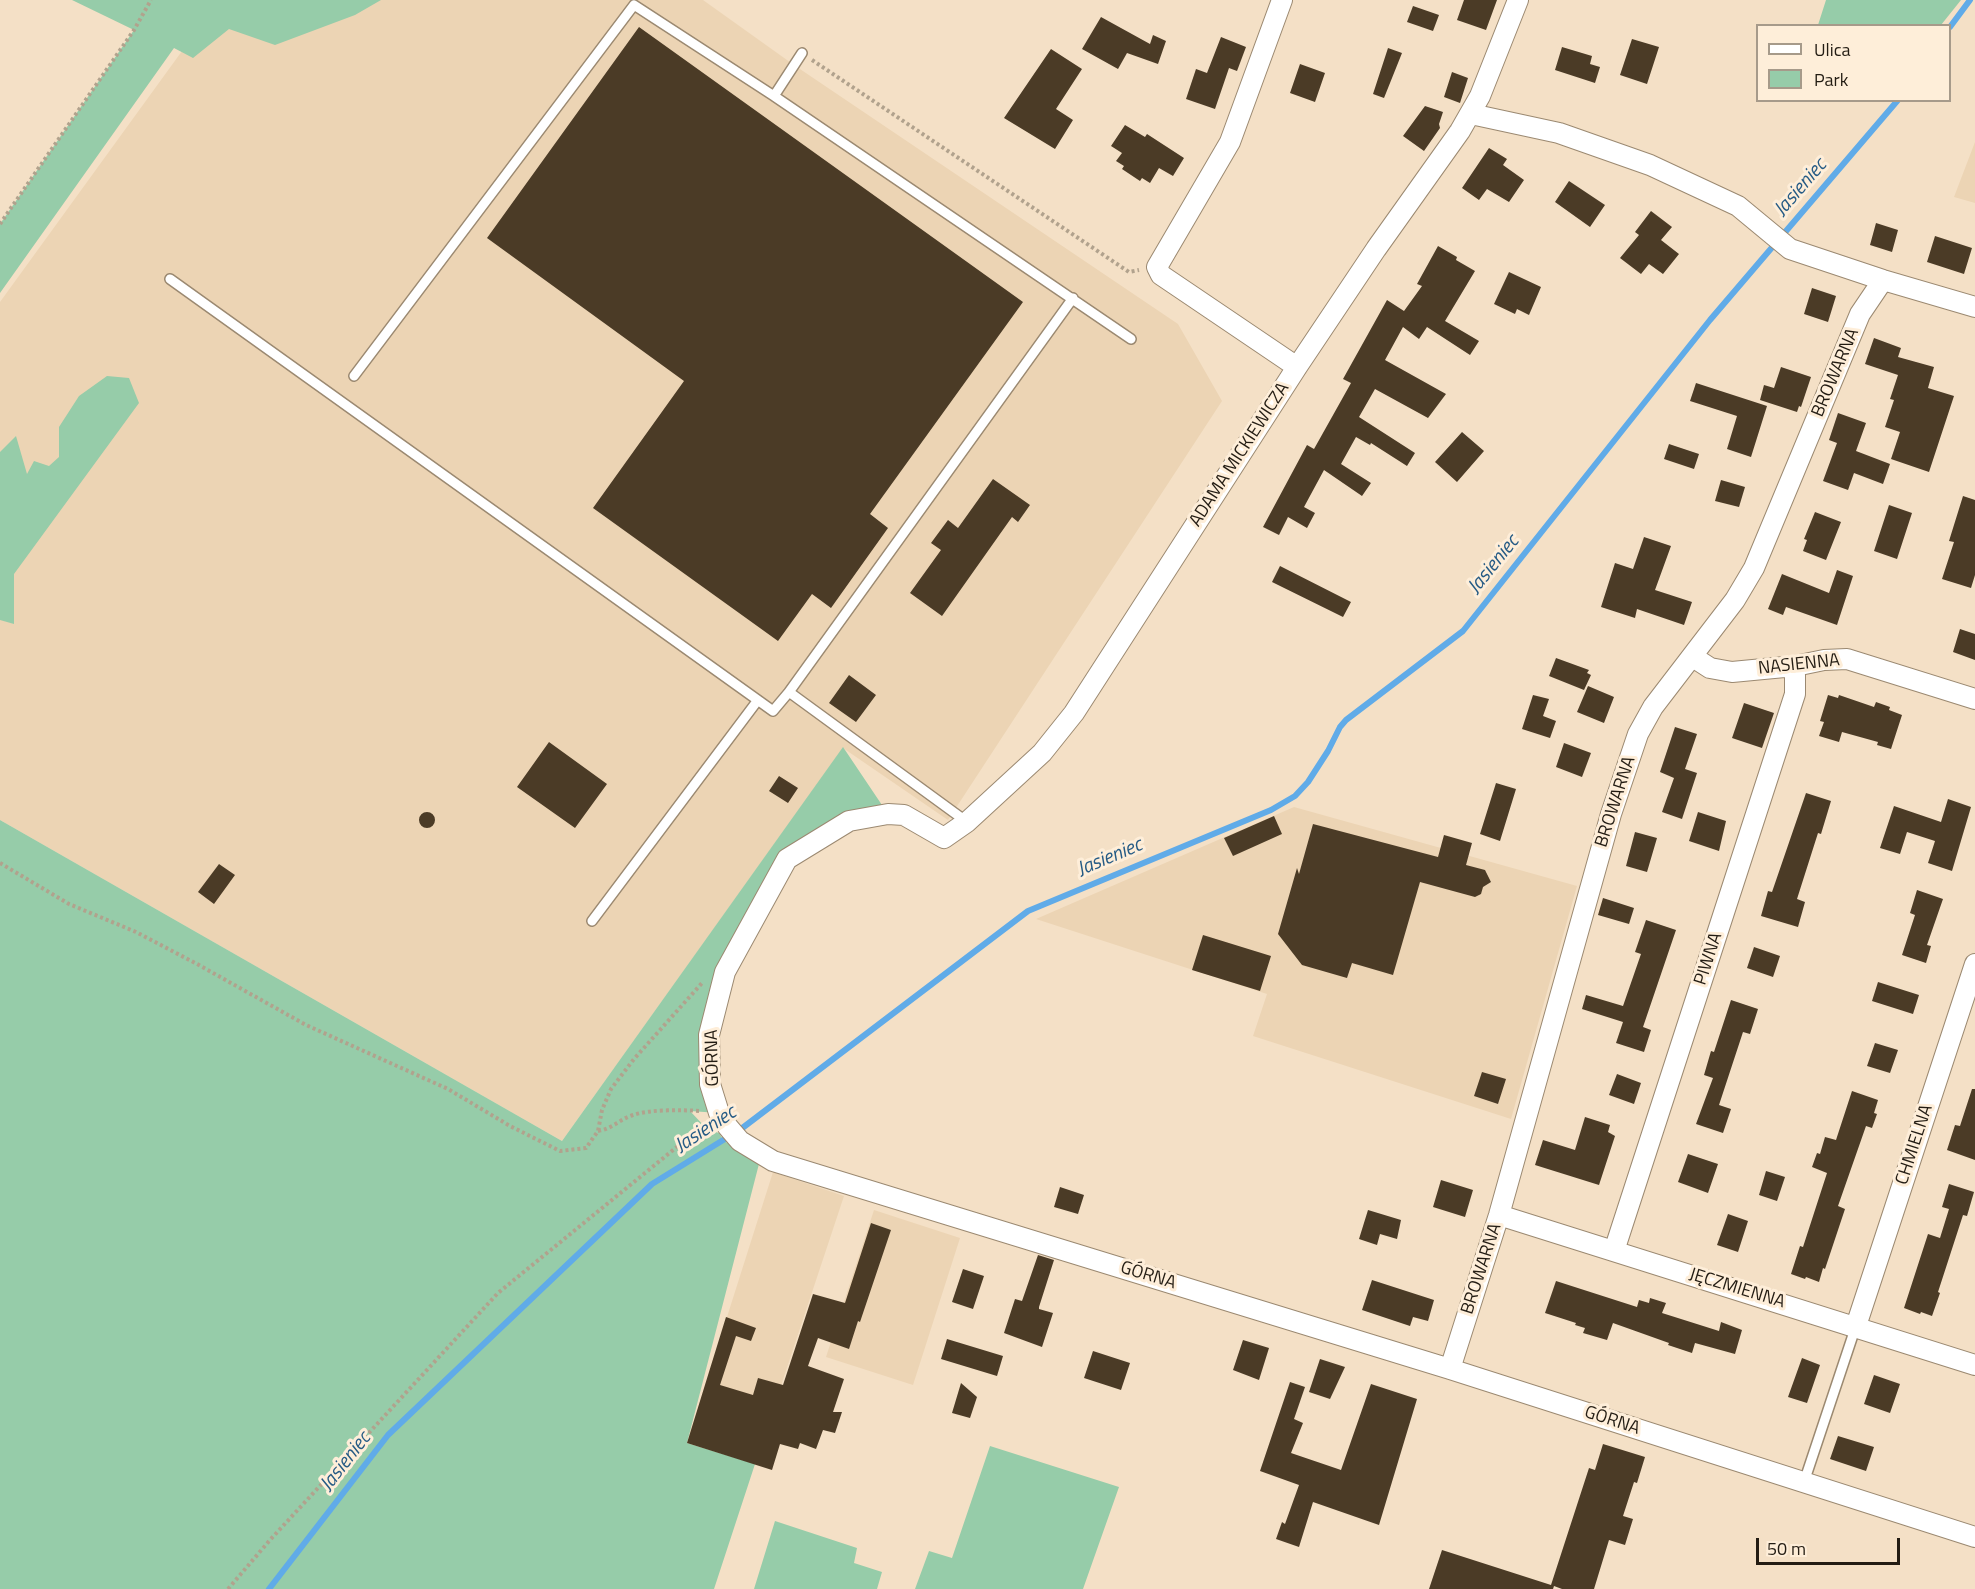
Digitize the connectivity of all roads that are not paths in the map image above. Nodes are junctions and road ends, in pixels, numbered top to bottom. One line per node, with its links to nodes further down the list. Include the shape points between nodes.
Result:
1 (1282, 0): 11 (street, via 1230,142 1156,267 1161,275)
2 (1518, 0): 5 (street, ADAMA MICKIEWICZA)
3 (802, 53): 4 (lane)
4 (774, 96): 8 (lane); 12 (lane, via 634,5)
5 (1471, 114): 7 (street, via 1559,134 1650,165 1738,206 1790,249); 11 (street, ADAMA MICKIEWICZA)
6 (170, 279): 17 (lane)
7 (1883, 280): 9 (street); 13 (street, BROWARNA, via 1860,314 1754,568)
8 (1073, 298): 10 (lane); 15 (lane)
9 (1975, 307)
10 (1131, 339)
11 (1297, 367): 19 (street, ADAMA MICKIEWICZA, via 1074,713 1042,753)
12 (354, 376)
13 (1693, 657): 14 (street, NASIENNA, via 1710,668 1732,672); 22 (street, BROWARNA, via 1653,707 1638,734 1611,813)
14 (1795, 666): 16 (street, NASIENNA, via 1847,659); 23 (street, PIWNA, via 1795,694)
15 (789, 693): 17 (lane, via 773,711); 19 (lane)
16 (1975, 699)
17 (758, 700): 20 (lane)
18 (904, 815): 19 (street, ADAMA MICKIEWICZA, via 944,838); 26 (street, GÓRNA, via 849,821 788,859 725,972 709,1035 710,1084 729,1127 773,1161)
19 (967, 822)
20 (592, 921)
21 (1975, 964): 24 (street, CHMIELNA)
22 (1499, 1215): 23 (street, JĘCZMIENNA); 26 (street, BROWARNA)
23 (1614, 1251): 24 (street, JĘCZMIENNA)
24 (1856, 1326): 25 (street, JĘCZMIENNA); 27 (lane)
25 (1975, 1365)
26 (1450, 1369): 27 (street, GÓRNA)
27 (1804, 1482): 28 (street, GÓRNA)
28 (1975, 1537)

